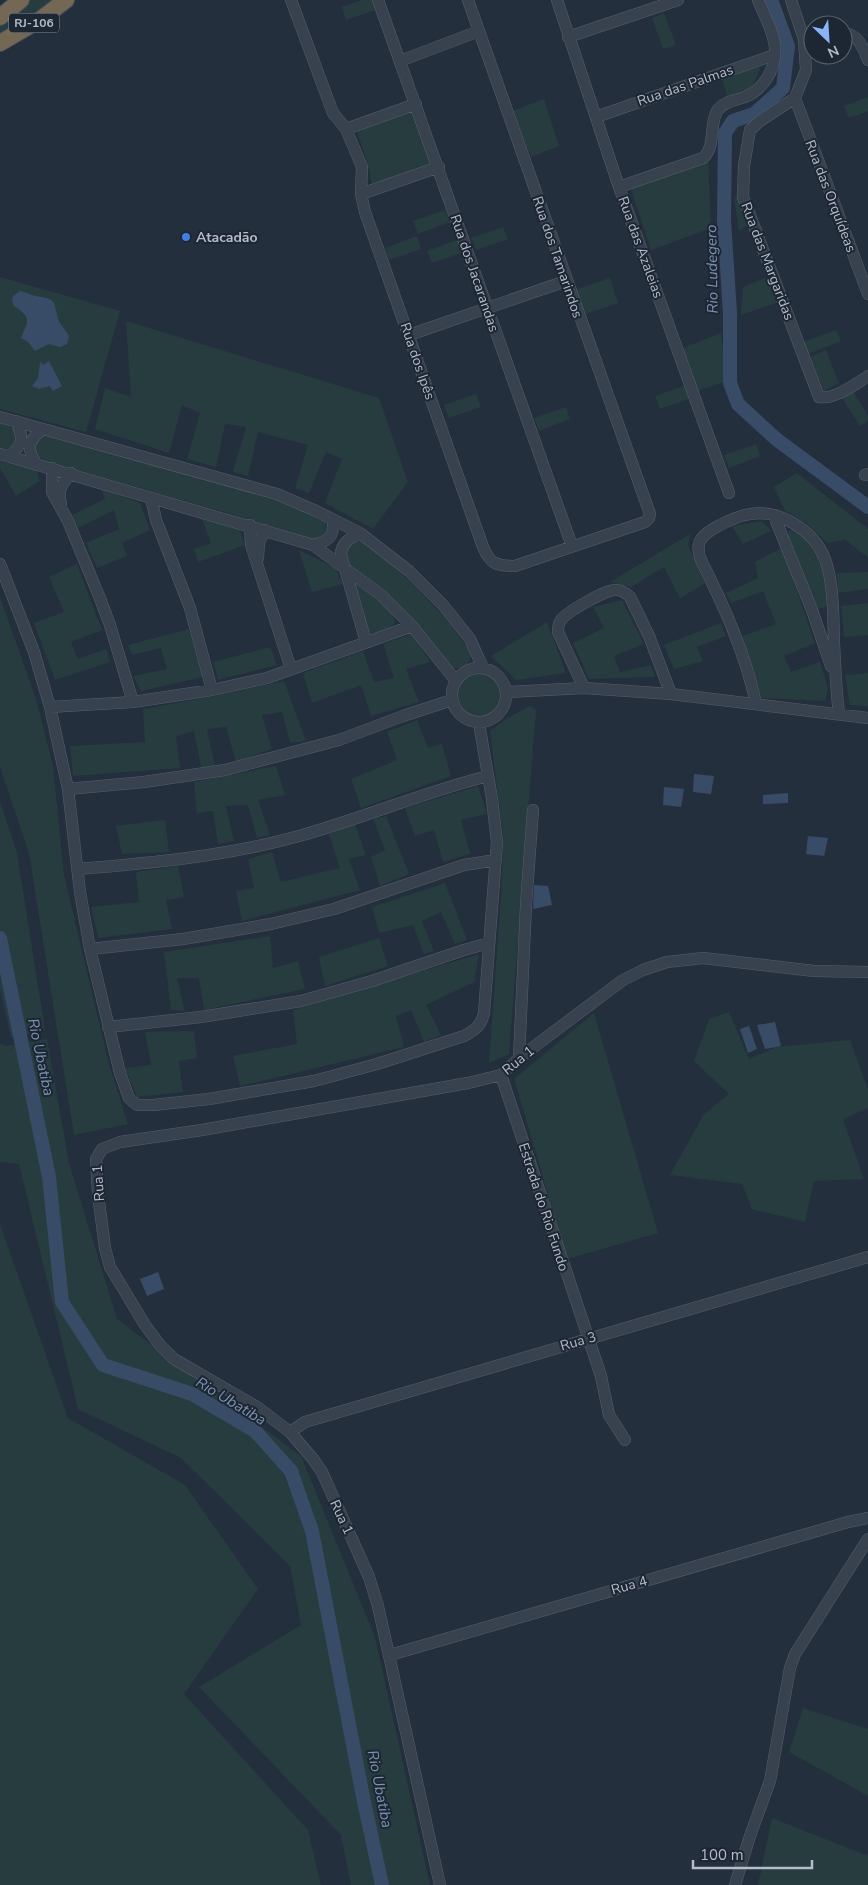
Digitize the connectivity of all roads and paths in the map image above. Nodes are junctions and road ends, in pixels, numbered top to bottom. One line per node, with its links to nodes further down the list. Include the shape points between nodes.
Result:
1 (22, 0): 10 (highway, RJ-106)
2 (66, 0): 15 (highway, RJ-106)
3 (291, 0): 23 (street, Rua dos Ipês, via 333,113)
4 (378, 0): 18 (street, Rua dos Jacarandas)
5 (468, 0): 12 (street, Rua dos Tamarindos)
6 (557, 0): 14 (street, Rua das Azaleias)
7 (678, 0): 14 (street)
8 (758, 0): 16 (street, via 771,32)
9 (791, 0): 11 (street)
10 (0, 17)
11 (803, 27)
12 (479, 31): 18 (street); 27 (street, Rua dos Tamarindos)
13 (853, 36): 17 (street)
14 (568, 37): 22 (street, Rua das Azaleias)
15 (0, 43)
16 (774, 55): 22 (street, Rua das Palmas); 25 (street, via 771,71 761,87 717,111 708,152 703,158)
17 (868, 60)
18 (400, 61): 21 (street, Rua dos Jacarandas)
19 (806, 65): 20 (street)
20 (794, 98): 28 (street, Rua das Orquídeas); 31 (street, Rua das Margaridas, via 750,130 742,189 819,396 829,397)
21 (416, 104): 23 (street); 24 (street, Rua dos Jacarandas)
22 (596, 117): 25 (street, Rua das Azaleias)
23 (346, 129): 26 (street, Rua dos Ipês, via 362,167)
24 (439, 167): 26 (street); 29 (street, Rua dos Jacarandas)
25 (619, 187): 39 (street, Rua das Azaleias)
26 (361, 194): 30 (street, Rua dos Ipês)
27 (566, 281): 29 (street); 43 (street, Rua dos Tamarindos)
28 (868, 294)
29 (486, 308): 30 (street); 53 (street, Rua dos Jacarandas)
30 (409, 335): 53 (street, Rua dos Ipês, via 487,557 498,564 516,566)
31 (868, 376)
32 (0, 417): 33 (street)
33 (16, 421): 34 (street); 35 (street, via 22,438 16,450)
34 (42, 429): 36 (street, via 29,448); 45 (street, via 277,494)
35 (4, 455): 36 (street)
36 (36, 464): 37 (street)
37 (52, 468): 38 (street); 42 (street, via 52,492)
38 (71, 474): 40 (street); 42 (street, via 59,493)
39 (729, 493)
40 (151, 498): 41 (street); 48 (street)
41 (167, 503): 47 (street); 48 (street)
42 (62, 508): 70 (street, via 110,625)
43 (650, 514): 53 (street, Rua dos Ipês, via 645,522)
44 (774, 516): 46 (street); 51 (street); 71 (street, via 752,514 732,519 708,532 698,548 748,671)
45 (333, 520): 50 (street); 52 (street, via 330,538)
46 (798, 524): 51 (street, via 786,527); 57 (street, via 814,541 824,559)
47 (250, 525): 49 (street); 54 (street, via 251,545)
48 (159, 528): 66 (street, via 190,608)
49 (265, 530): 52 (street); 54 (street, via 259,542)
50 (360, 533): 56 (street, via 351,537 341,549); 61 (street, via 409,571 442,604 470,639)
51 (782, 535): 58 (street)
52 (313, 545): 56 (street)
53 (572, 546)
54 (258, 562): 62 (street)
55 (0, 564): 72 (street, via 34,652)
56 (344, 566): 59 (street, via 381,594); 60 (street)
57 (833, 608): 58 (street, via 821,614); 63 (street)
58 (812, 610): 63 (street)
59 (412, 626): 60 (street); 64 (street)
60 (366, 642): 62 (street)
61 (483, 668): 64 (street, via 468,670); 67 (street, via 499,676)
62 (291, 669): 66 (street, via 267,678)
63 (835, 679): 73 (street)
64 (456, 681): 69 (street)
65 (584, 688): 67 (street); 68 (street); 68 (street, via 558,632 558,625 565,616 602,593 616,590 630,597)
66 (212, 690): 70 (street)
67 (507, 692): 75 (street, via 507,701 497,717)
68 (671, 694): 71 (street)
69 (452, 700): 75 (street, via 461,716); 77 (street, via 339,740 225,770)
70 (133, 702): 72 (street)
71 (756, 704): 73 (street)
72 (50, 707): 77 (street)
73 (839, 714): 74 (street)
74 (868, 718)
75 (479, 723): 76 (street)
76 (488, 776): 79 (street, via 497,842); 80 (street, via 343,822 234,851)
77 (68, 789): 80 (street)
78 (533, 810): 85 (street)
79 (496, 860): 81 (street); 82 (street, via 464,865 334,909 271,924 182,939)
80 (78, 869): 82 (street)
81 (489, 943): 84 (street, via 301,1000 201,1017); 84 (street, via 484,1013 475,1030 377,1064 314,1081 210,1099 137,1105 126,1092)
82 (90, 949): 84 (street)
83 (868, 972): 85 (street, Rua 1, via 814,971 703,958 667,962 623,980)
84 (108, 1027)
85 (519, 1058): 86 (street, Rua 1)
86 (501, 1075): 88 (street, Estrada do Rio Fundo); 89 (street, Rua 1, via 120,1142 99,1153 95,1168 110,1267 145,1325 174,1359 257,1407)
87 (868, 1257): 88 (street, Rua 3)
88 (587, 1338): 89 (street, Rua 3, via 305,1422); 90 (street, Estrada do Rio Fundo, via 601,1376 609,1416)
89 (290, 1432): 93 (street, Rua 1, via 322,1472 351,1535 372,1587)
90 (624, 1440)
91 (868, 1518): 93 (street, Rua 4)
92 (868, 1539): 95 (street, via 795,1654 770,1781)
93 (390, 1654): 94 (street, Rua 1)
94 (440, 1885)
95 (735, 1885)

